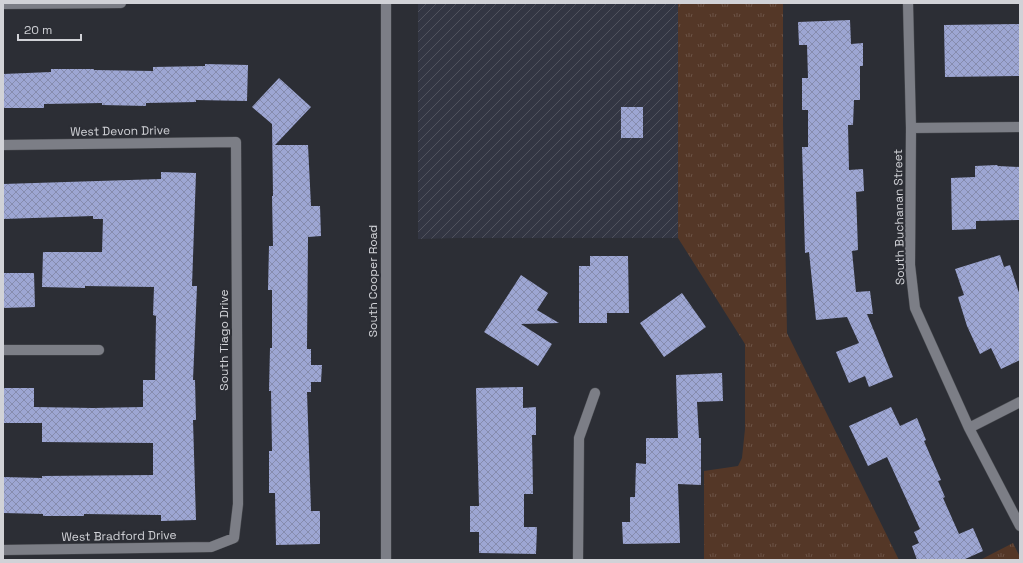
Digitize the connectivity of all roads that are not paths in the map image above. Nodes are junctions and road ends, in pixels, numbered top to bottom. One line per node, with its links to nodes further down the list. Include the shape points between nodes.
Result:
1 (90, 3): 2 (street); 5 (street)
2 (121, 3)
3 (386, 3): 18 (street, South Cooper Road)
4 (908, 3): 7 (street, South Buchanan Street)
5 (3, 4)
6 (1020, 127): 7 (street)
7 (911, 128): 14 (street, South Buchanan Street, via 910,266 915,308)
8 (236, 142): 9 (street, West Devon Drive); 16 (street, South Tiago Drive, via 238,504)
9 (3, 145)
10 (3, 350): 11 (street)
11 (99, 350)
12 (595, 393): 19 (street, via 580,438)
13 (1020, 402): 14 (street)
14 (969, 428): 15 (street, South Buchanan Street)
15 (1020, 526)
16 (234, 538): 17 (street, West Bradford Drive, via 210,548)
17 (3, 550)
18 (386, 560)
19 (578, 560)

